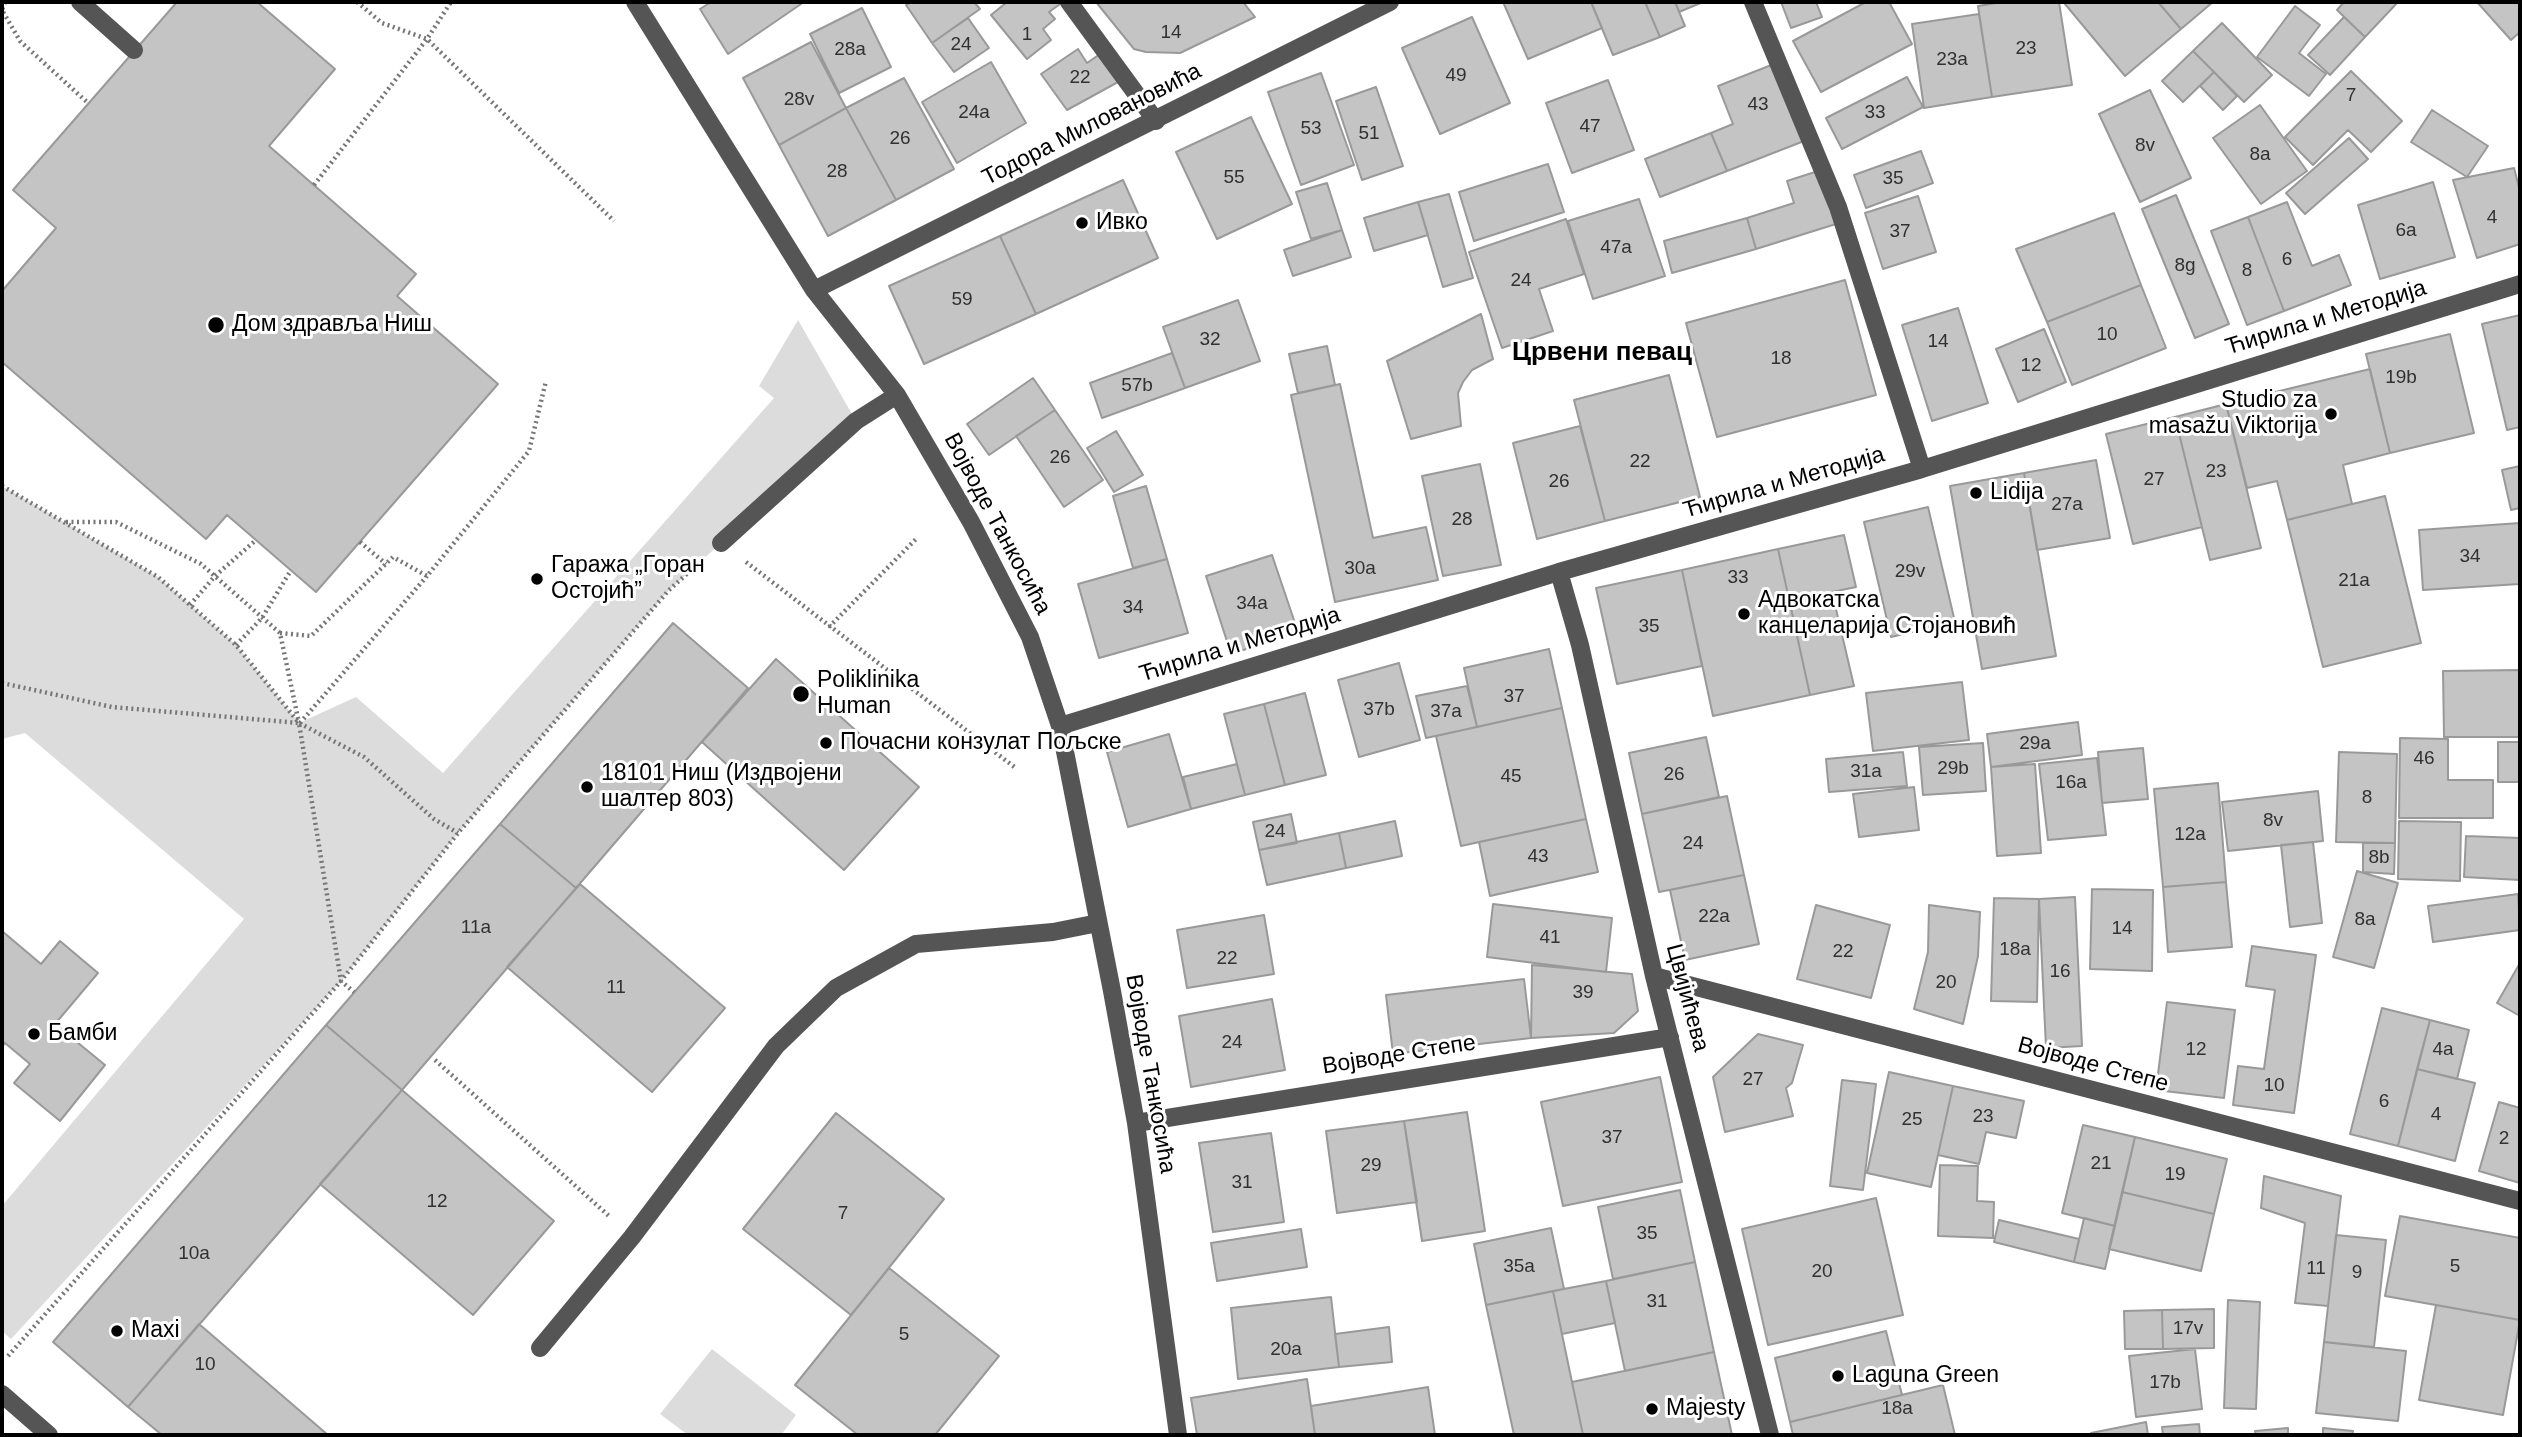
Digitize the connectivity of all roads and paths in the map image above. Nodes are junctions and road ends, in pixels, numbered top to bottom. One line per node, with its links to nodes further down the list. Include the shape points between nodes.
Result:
1 (5, 2): 11 (path, via 2,10 20,41)
2 (80, 2): 10 (street)
3 (357, 2): 9 (path, via 383,23)
4 (451, 2): 9 (path)
5 (635, 2): 16 (street, Војводе Танкосића)
6 (1069, 2): 12 (street)
7 (1390, 2): 12 (street, Тодора Миловановића)
8 (1753, 2): 19 (street, via 1838,207)
9 (427, 39): 13 (path); 14 (path)
10 (134, 50)
11 (88, 103)
12 (1156, 121): 16 (street, Тодора Миловановића)
13 (314, 184)
14 (614, 221)
15 (2520, 284): 19 (street, Ћирила и Методија)
16 (814, 290): 18 (street, Војводе Танкосића)
17 (546, 381): 30 (path, via 529,451)
18 (897, 395): 25 (street, via 856,421); 38 (street, Војводе Танкосића, via 1002,578 1030,637)
19 (1922, 469): 28 (street, Ћирила и Методија)
20 (2, 486): 21 (path)
21 (64, 522): 29 (path, via 116,522 201,564); 31 (path, via 158,577)
22 (916, 538): 33 (path)
23 (256, 540): 29 (path)
24 (360, 542): 26 (path)
25 (721, 543): 33 (path); 40 (path, via 669,590)
26 (386, 564): 30 (path, via 393,557); 34 (path, via 311,636)
27 (291, 570): 32 (path)
28 (1559, 572): 38 (street, Ћирила и Методија); 42 (street, Цвијићева, via 1580,645)
29 (215, 576): 31 (path); 32 (path)
30 (427, 576): 37 (path)
31 (190, 605): 35 (path)
32 (262, 618): 34 (path); 35 (path)
33 (829, 626): 39 (path)
34 (280, 633): 37 (path)
35 (236, 645): 37 (path)
36 (2, 683): 37 (path, via 112,706)
37 (299, 723): 40 (path, via 364,757 434,819); 43 (path)
38 (1060, 726): 41 (street, Војводе Танкосића)
39 (1017, 769)
40 (458, 833): 43 (path)
41 (1098, 923): 47 (street, Војводе Танкосића); 49 (street, via 1053,932 916,944 836,988 776,1046)
42 (1654, 976): 45 (street, Цвијићева); 48 (street, Војводе Степе)
43 (341, 981): 44 (path); 51 (path)
44 (354, 992)
45 (1670, 1037): 47 (street, Војводе Степе); 55 (street, Цвијићева)
46 (435, 1060): 49 (path)
47 (1136, 1123): 54 (street, Војводе Танкосића)
48 (2520, 1201)
49 (632, 1237): 50 (street)
50 (540, 1348)
51 (8, 1356)
52 (2, 1394): 53 (street)
53 (49, 1435)
54 (1178, 1435)
55 (1770, 1435)

